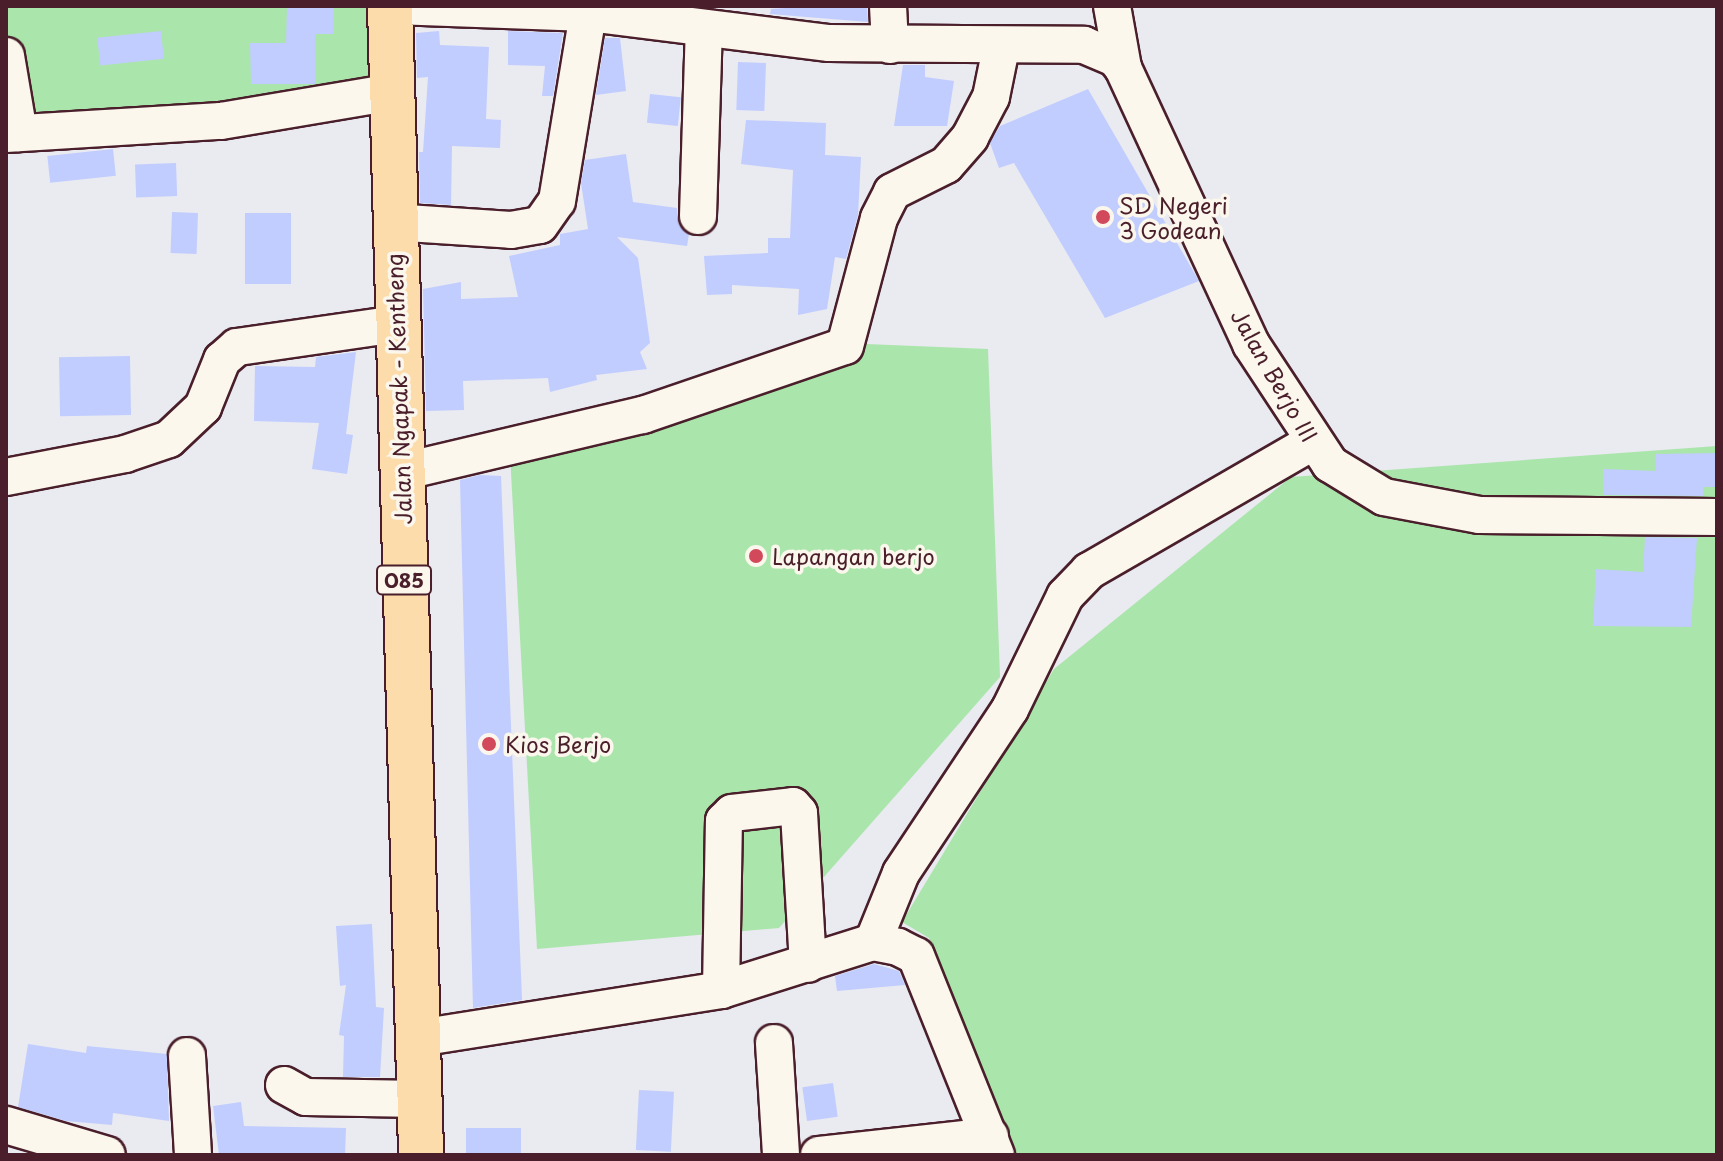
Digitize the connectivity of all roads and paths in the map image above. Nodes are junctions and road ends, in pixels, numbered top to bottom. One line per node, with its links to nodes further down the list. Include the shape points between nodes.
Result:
1 (392, 6): 4 (street); 10 (main road, Jalan Ngapak - Kentheng / 085)
2 (888, 6): 6 (street)
3 (1112, 6): 9 (street, Jalan Berjo III)
4 (572, 10): 5 (street); 13 (street, via 557,201 540,225 511,230)
5 (704, 28): 6 (street); 12 (street)
6 (890, 45): 7 (street)
7 (1001, 48): 9 (street, via 1084,45 1115,58); 16 (street, via 991,97 970,137 946,165 892,192 879,218 845,346 643,415)
8 (6, 56): 11 (street)
9 (1123, 68): 15 (street, Jalan Berjo III, via 1251,344)
10 (392, 92): 11 (street, via 221,121); 13 (main road, Jalan Ngapak - Kentheng / 085)
11 (13, 134)
12 (698, 216)
13 (392, 222): 14 (main road, Jalan Ngapak - Kentheng / 085)
14 (396, 324): 16 (main road, Jalan Ngapak - Kentheng / 085); 17 (street, via 237,347 222,360 203,407 169,439 125,454)
15 (1312, 442): 18 (street, Jalan Berjo III, via 1330,464 1384,497 1479,515); 19 (street, via 1089,571 1065,596 1049,619 1010,709 901,873)
16 (401, 472): 22 (main road, Jalan Ngapak - Kentheng / 085)
17 (6, 477)
18 (1717, 517)
19 (873, 942): 20 (street); 28 (street, via 916,956)
20 (808, 964): 21 (street); 21 (street, via 799,813 793,806 732,813 724,821)
21 (721, 990): 22 (street)
22 (419, 1038): 26 (main road, Jalan Ngapak - Kentheng / 085)
23 (774, 1043): 32 (street)
24 (187, 1056): 30 (street)
25 (284, 1085): 26 (street, via 306,1097)
26 (420, 1099): 31 (main road, Jalan Ngapak - Kentheng / 085)
27 (6, 1125): 29 (street)
28 (993, 1146): 33 (street)
29 (107, 1155)
30 (193, 1155)
31 (421, 1155)
32 (781, 1155)
33 (819, 1155)

